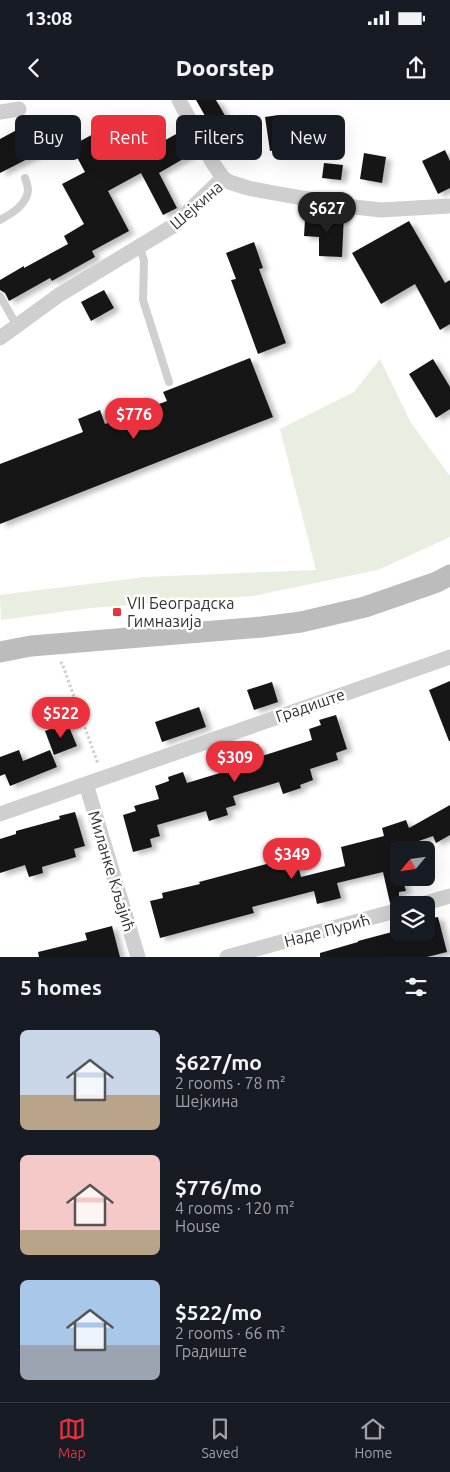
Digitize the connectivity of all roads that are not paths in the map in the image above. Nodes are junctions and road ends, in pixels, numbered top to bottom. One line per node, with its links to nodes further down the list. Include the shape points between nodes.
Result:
1 (179, 100): 5 (street)
2 (18, 109): 3 (street)
3 (0, 112)
4 (25, 178): 7 (lane, via 28,190 24,201 13,213)
5 (223, 178): 6 (street, Шејкина, via 248,188 354,207 381,210); 8 (street, Шејкина, via 173,226)
6 (450, 206)
7 (0, 220)
8 (140, 247): 10 (street, Шејкина, via 59,294); 12 (lane, via 144,261 143,300)
9 (0, 296): 10 (lane)
10 (17, 326): 11 (street, Шејкина)
11 (0, 338)
12 (169, 382)
13 (450, 576): 14 (main road, via 365,607 301,622 49,644)
14 (0, 652)
15 (450, 656): 16 (street, Градиште)
16 (86, 784): 17 (street, Градиште); 21 (street, Миланке Кљајић)
17 (0, 814)
18 (450, 896): 19 (street)
19 (435, 900)
20 (390, 912): 22 (street, Наде Пурић)
21 (138, 957)
22 (227, 957)

